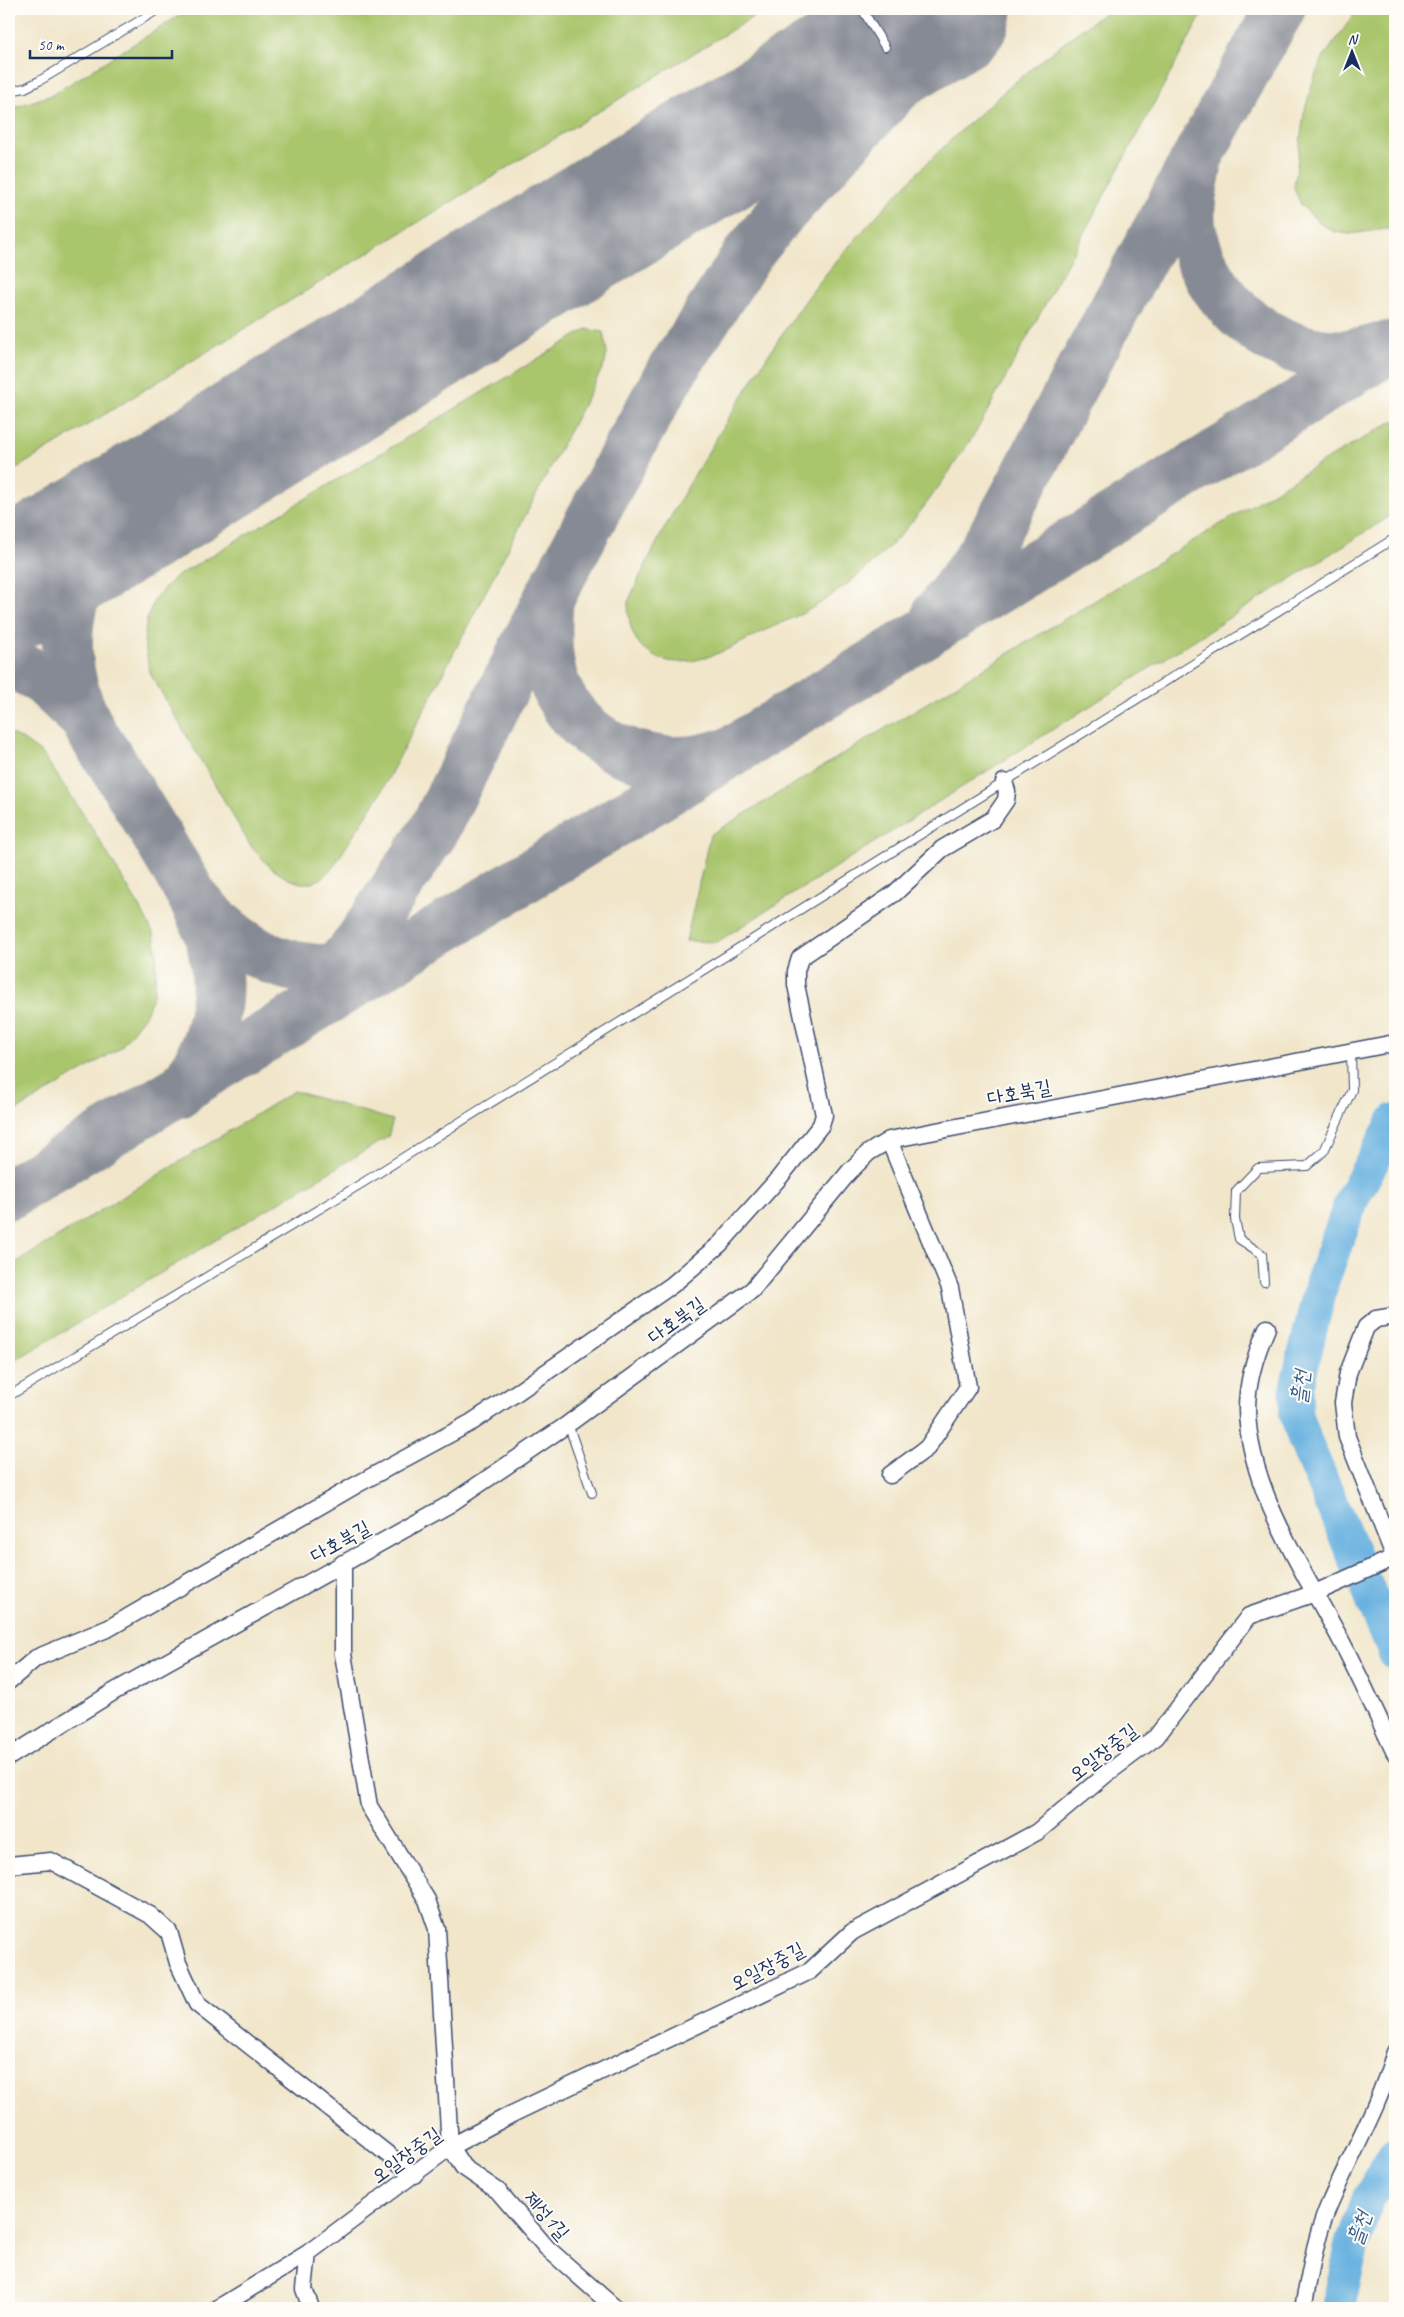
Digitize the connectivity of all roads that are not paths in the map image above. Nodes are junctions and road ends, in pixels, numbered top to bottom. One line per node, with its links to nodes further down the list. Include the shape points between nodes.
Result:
1 (159, 9): 4 (lane, via 38,81)
2 (862, 9): 3 (lane)
3 (885, 47)
4 (9, 91)
5 (1395, 538): 6 (lane)
6 (1004, 782): 13 (lane, via 364,1182); 20 (street, via 1006,800 993,819 942,849 895,893 800,958 796,985 824,1115 821,1125 779,1178 720,1244 672,1285 472,1422 109,1628 36,1658)
7 (1395, 1043): 8 (street, 다호북길)
8 (1351, 1052): 9 (street, 다호북길); 10 (lane, via 1352,1090 1324,1151 1307,1166 1258,1168 1236,1191 1235,1219 1240,1239 1262,1254)
9 (889, 1140): 14 (street, 다호북길, via 868,1153 848,1172 752,1290); 15 (street, via 950,1288 968,1387 927,1448)
10 (1264, 1282)
11 (1395, 1316): 17 (street, via 1376,1319 1366,1326 1348,1373 1343,1403 1347,1437)
12 (1267, 1328): 19 (street, via 1251,1379 1247,1408 1250,1439 1257,1472 1270,1504)
13 (9, 1396)
14 (568, 1424): 16 (lane); 18 (street, 다호북길, via 450,1504)
15 (890, 1476)
16 (592, 1493)
17 (1395, 1557): 19 (street, 오일장중길)
18 (343, 1563): 22 (street, 다호북길, via 115,1691); 25 (street, via 343,1654 368,1806 427,1900 437,1930)
19 (1315, 1593): 21 (street); 25 (street, 오일장중길, via 1249,1616 1156,1737 1037,1832 852,1932 810,1971)
20 (9, 1681)
21 (1395, 1753)
22 (9, 1756)
23 (9, 1865): 26 (street, via 52,1860 150,1915 169,1932 178,1963 197,2004)
24 (1395, 2052): 31 (street, via 1370,2121 1328,2206 1318,2236)
25 (450, 2147): 26 (street, 오일장중길); 30 (street, 제성1길, via 463,2167 498,2191 546,2248)
26 (414, 2175): 27 (street, 오일장중길)
27 (308, 2253): 28 (street, 오일장중길); 29 (street, via 304,2289)
28 (218, 2308)
29 (311, 2308)
30 (615, 2308)
31 (1303, 2308)

